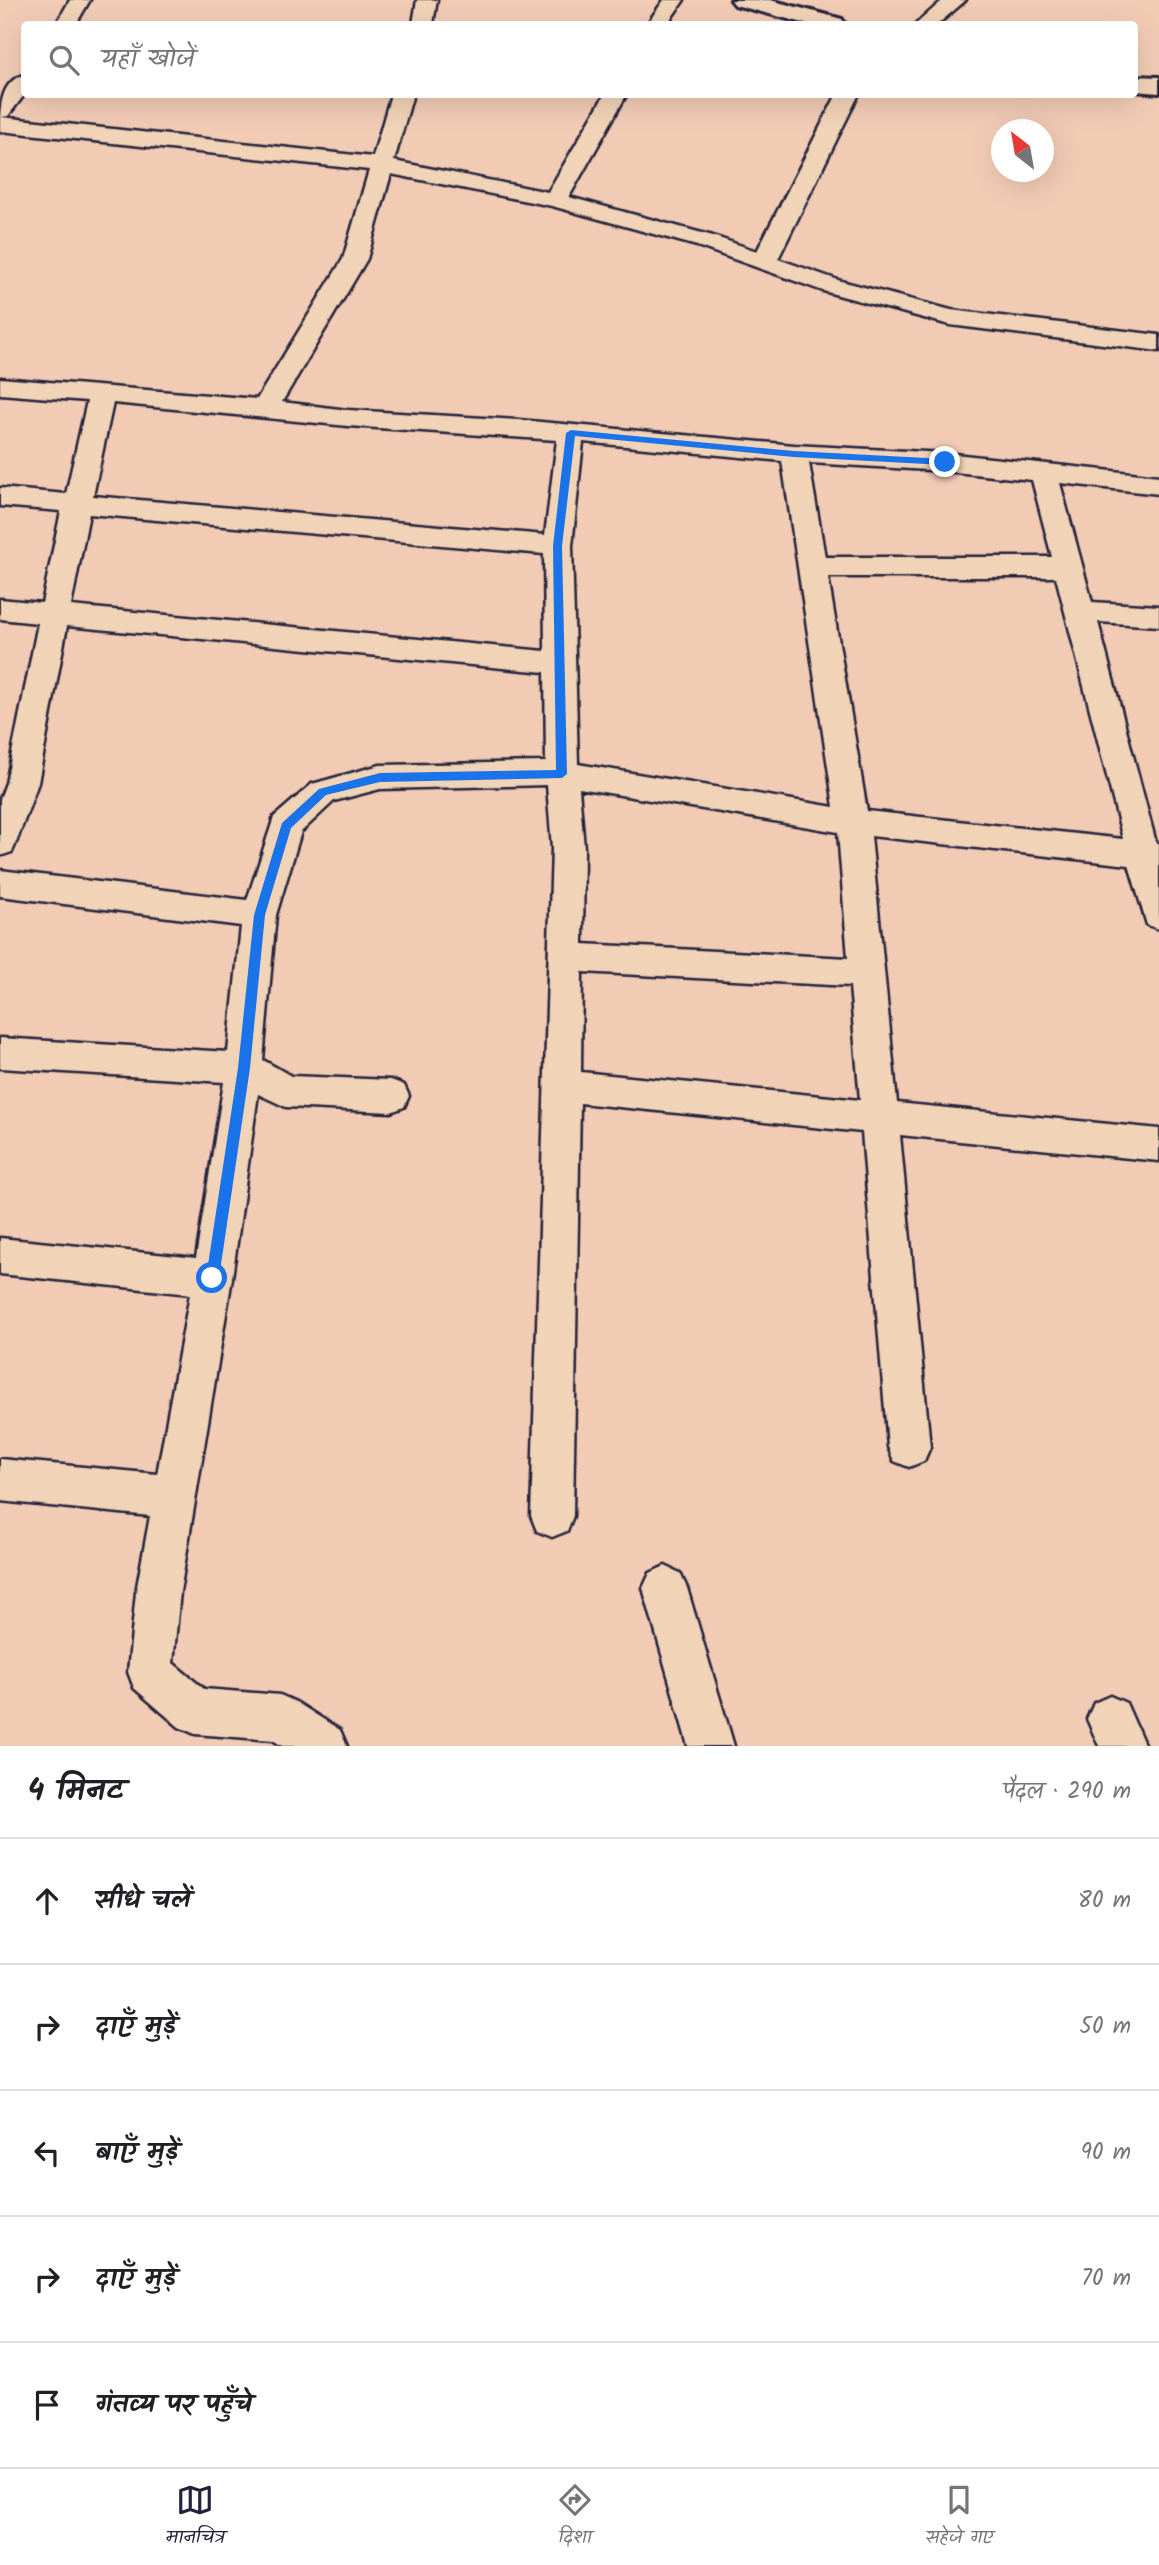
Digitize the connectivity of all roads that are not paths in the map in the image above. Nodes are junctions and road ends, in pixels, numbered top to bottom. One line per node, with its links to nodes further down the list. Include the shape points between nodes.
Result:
1 (80, 0): 6 (street)
2 (427, 0): 7 (street)
3 (674, 0): 8 (street)
4 (743, 0): 9 (highway)
5 (956, 0): 10 (street)
6 (68, 21)
7 (424, 21)
8 (659, 21)
9 (822, 21)
10 (930, 21)
11 (1138, 83): 13 (highway)
12 (21, 85): 17 (street)
13 (1159, 85)
14 (401, 98): 19 (street)
15 (614, 98): 20 (street)
16 (846, 98): 21 (street)
17 (0, 111)
18 (0, 124): 19 (street)
19 (381, 166): 20 (street); 25 (street, via 355,259)
20 (555, 200): 21 (street)
21 (764, 262): 22 (street, via 832,286 950,317)
22 (1159, 343)
23 (0, 386): 24 (street)
24 (102, 395): 25 (street); 31 (street)
25 (265, 408): 26 (street)
26 (571, 433): 27 (street); 32 (street)
27 (794, 454): 28 (street); 33 (street)
28 (1044, 473): 29 (street); 34 (street)
29 (1159, 485)
30 (0, 497): 31 (street)
31 (77, 503): 32 (street); 37 (street)
32 (558, 546): 39 (street)
33 (812, 566): 34 (street); 41 (street)
34 (1068, 566): 36 (street)
35 (0, 609): 37 (street)
36 (1079, 611): 38 (street); 43 (street)
37 (54, 614): 39 (street); 42 (street, via 22,783)
38 (1159, 616)
39 (560, 663): 40 (street)
40 (562, 774): 41 (street); 45 (street, via 380,778 323,792 286,826); 47 (street, via 568,848)
41 (853, 822): 43 (street); 48 (street)
42 (0, 843)
43 (1151, 855): 46 (street)
44 (0, 883): 45 (street)
45 (259, 915): 50 (street)
46 (1159, 915)
47 (566, 957): 48 (street); 51 (street)
48 (867, 973): 53 (street)
49 (0, 1053): 50 (street)
50 (244, 1068): 52 (street, via 286,1091); 56 (street)
51 (562, 1086): 53 (street); 60 (street)
52 (391, 1096)
53 (880, 1116): 54 (street); 57 (street)
54 (1159, 1145)
55 (0, 1256): 56 (street)
56 (212, 1278): 59 (street)
57 (909, 1447)
58 (0, 1480): 59 (street)
59 (175, 1497): 62 (street, via 150,1672 195,1711 280,1718)
60 (552, 1516)
61 (665, 1588): 63 (street)
62 (324, 1746)
63 (711, 1746)

